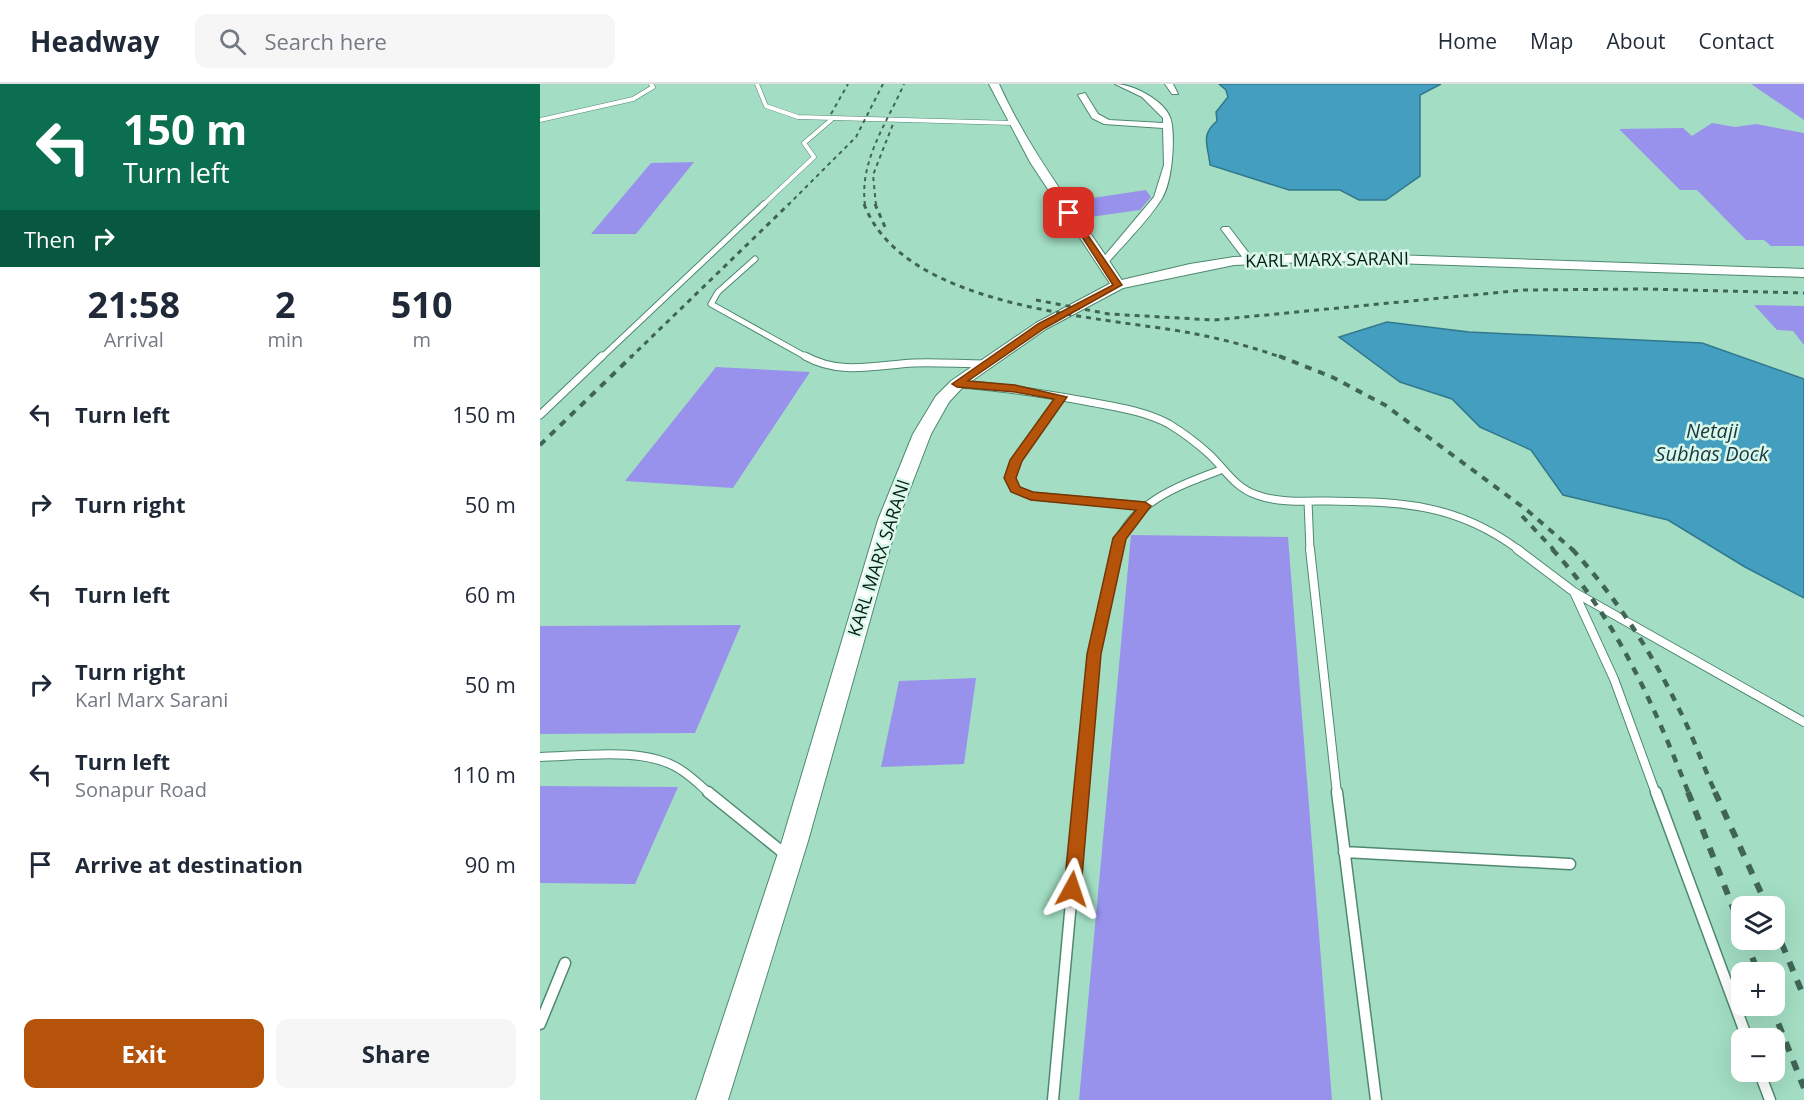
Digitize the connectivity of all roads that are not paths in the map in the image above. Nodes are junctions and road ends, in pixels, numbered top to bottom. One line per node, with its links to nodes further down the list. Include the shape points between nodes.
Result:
1 (651, 84): 8 (lane, via 648,93 633,99)
2 (757, 84): 9 (lane, via 762,100 777,112)
3 (994, 84): 10 (street)
4 (1119, 84): 11 (street, via 1145,95 1165,115)
5 (1169, 84): 6 (street)
6 (1175, 92)
7 (1082, 95): 11 (street, via 1095,116 1107,122)
8 (540, 120)
9 (831, 120): 10 (lane); 21 (lane, via 804,143 814,157)
10 (1012, 123): 15 (street, via 1048,183)
11 (1168, 126): 15 (street, via 1168,165 1158,198)
12 (1226, 229): 14 (street)
13 (755, 259): 18 (lane, via 718,292 711,304 820,365 845,368)
14 (1249, 260): 16 (main road, KARL MARX SARANI, via 1333,257); 17 (main road, KARL MARX SARANI, via 1190,268)
15 (1104, 262): 17 (street)
16 (1804, 273)
17 (1118, 285): 18 (main road, KARL MARX SARANI, via 1041,326)
18 (985, 364): 19 (main road, KARL MARX SARANI)
19 (957, 384): 20 (lane, via 1015,388); 29 (main road, KARL MARX SARANI, via 942,400 922,434 888,520)
20 (1061, 397): 22 (lane, via 1130,410 1168,424); 24 (lane, via 1016,460 1010,478 1015,489 1031,496)
21 (540, 415)
22 (1223, 469): 23 (lane, via 1239,486 1258,496); 24 (lane, via 1183,484)
23 (1308, 501): 25 (lane, via 1399,502 1432,507 1496,533); 28 (lane)
24 (1145, 506): 36 (lane, via 1119,538 1094,654)
25 (1574, 592): 26 (lane); 33 (lane, via 1614,679)
26 (1804, 722)
27 (540, 757): 29 (lane, via 634,754 662,760 680,769)
28 (1344, 852): 30 (lane); 37 (lane)
29 (789, 857): 35 (main road, KARL MARX SARANI)
30 (1570, 864)
31 (565, 963): 32 (lane)
32 (540, 1024)
33 (1743, 1028)
34 (1763, 1082): 38 (lane)
35 (712, 1100)
36 (1053, 1100)
37 (1376, 1100)
38 (1770, 1100)

